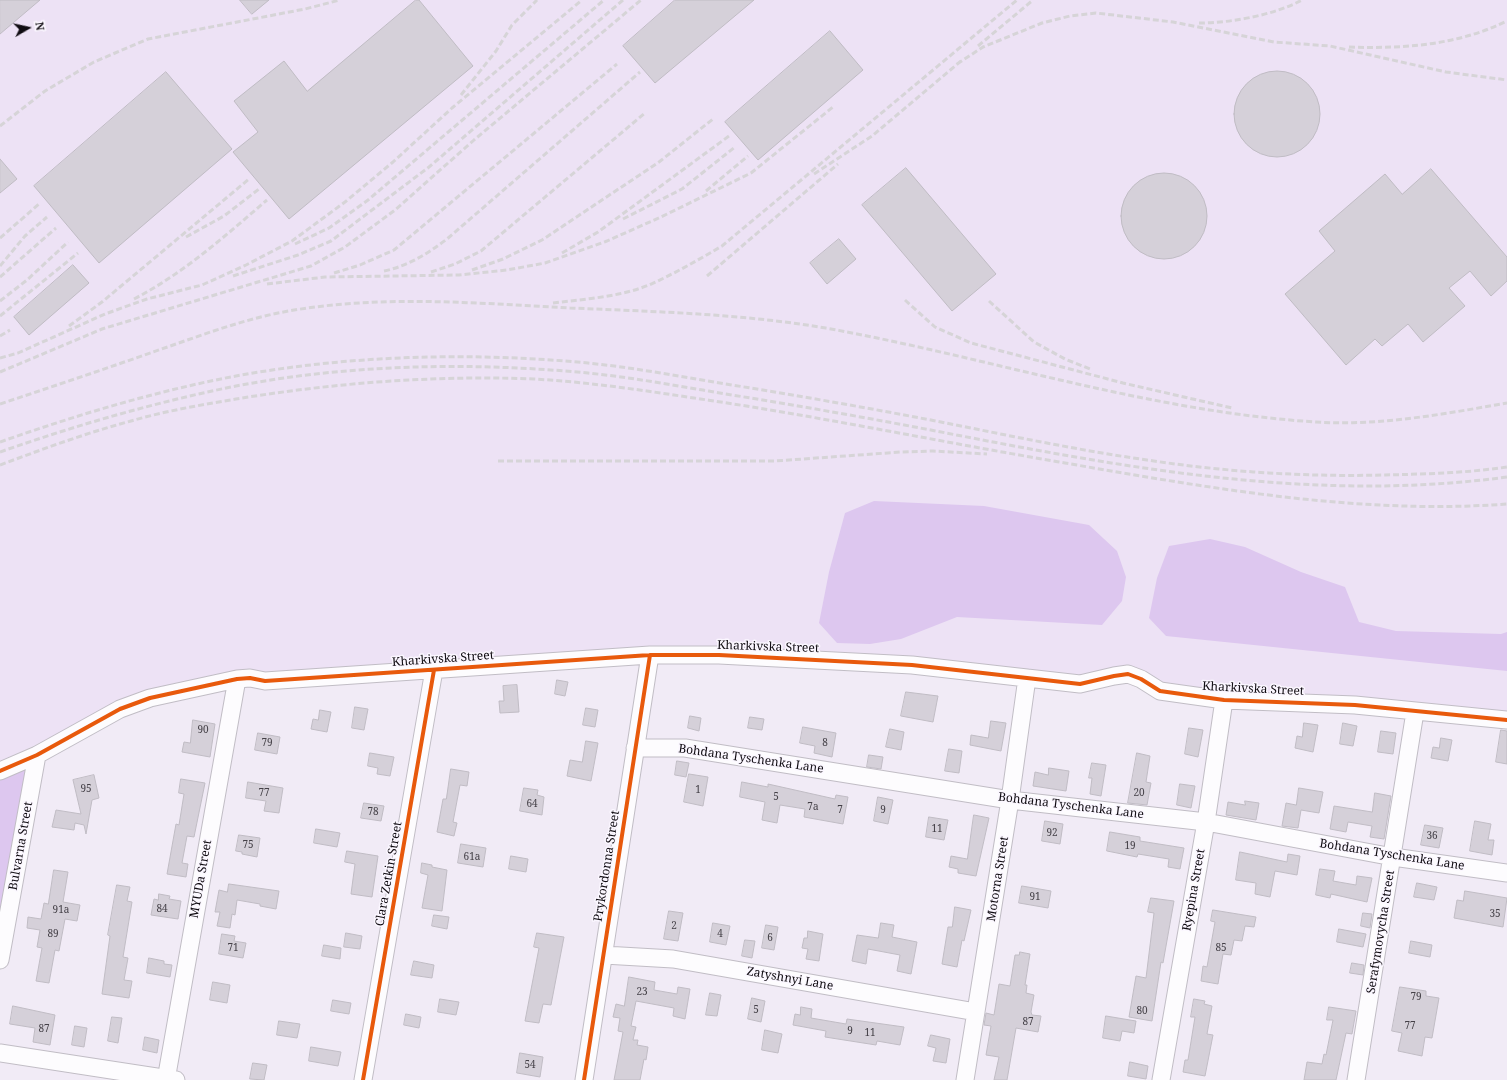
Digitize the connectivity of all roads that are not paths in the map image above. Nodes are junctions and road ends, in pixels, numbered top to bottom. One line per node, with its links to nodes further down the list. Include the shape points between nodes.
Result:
1 (650, 655): 2 (street, Kharkivska Street); 3 (street, Kharkivska Street, via 806,658 912,665); 8 (street, Prykordonna Street)
2 (434, 670): 4 (street, Kharkivska Street, via 265,681); 20 (street, Clara Zetkin Street)
3 (1027, 678): 5 (street, Kharkivska Street, via 1080,684 1128,674 1160,691); 11 (street, Motorna Street)
4 (237, 679): 9 (street, Kharkivska Street, via 150,698 120,709); 19 (street, MYUDa Street)
5 (1224, 700): 6 (street, Kharkivska Street, via 1355,705); 12 (street, Ryepina Street)
6 (1415, 712): 7 (street, Kharkivska Street); 13 (street, Serafymovycha Street)
7 (1507, 720)
8 (635, 748): 11 (street, Bohdana Tyschenka Lane, via 685,748); 15 (street, Prykordonna Street)
9 (37, 755): 10 (street, Kharkivska Street); 16 (street, Bulvarna Street)
10 (0, 771)
11 (1010, 800): 12 (street, Bohdana Tyschenka Lane); 17 (street, Motorna Street)
12 (1206, 822): 13 (street, Bohdana Tyschenka Lane); 23 (street, Ryepina Street)
13 (1393, 857): 14 (street, Bohdana Tyschenka Lane); 24 (street, Serafymovycha Street)
14 (1507, 873)
15 (604, 955): 17 (street, Zatyshnyi Lane, via 673,959); 21 (street, Prykordonna Street)
16 (0, 960)
17 (976, 1012): 22 (street, Motorna Street)
18 (0, 1053): 19 (street)
19 (169, 1079)
20 (363, 1080)
21 (584, 1080)
22 (966, 1080)
23 (1160, 1080)
24 (1356, 1080)

